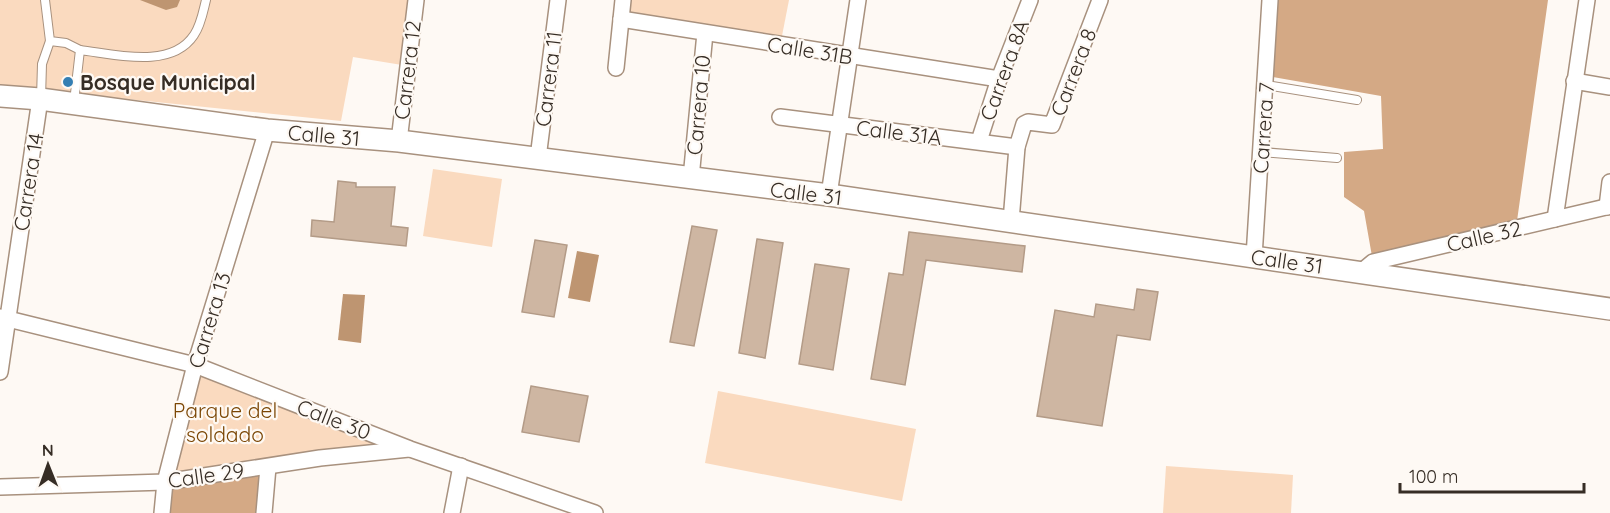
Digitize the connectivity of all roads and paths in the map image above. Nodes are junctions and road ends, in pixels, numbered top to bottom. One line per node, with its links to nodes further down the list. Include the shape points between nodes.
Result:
1 (45, 0): 13 (lane)
2 (206, 0): 14 (lane, via 193,36 182,48 147,57)
3 (416, 0): 28 (street, Carrera 12)
4 (558, 0): 32 (street, Carrera 11)
5 (624, 0): 11 (street)
6 (858, 0): 15 (street)
7 (1030, 0): 17 (street, Carrera 8A)
8 (1100, 0): 30 (street, Carrera 8, via 1052,125 1026,122)
9 (1270, 0): 19 (street, Carrera 7)
10 (1587, 0): 18 (street)
11 (621, 19): 12 (street, Calle 31B); 16 (street)
12 (705, 33): 15 (street, Calle 31B); 34 (street, Carrera 10)
13 (50, 41): 14 (lane); 22 (lane, via 42,64)
14 (80, 50): 24 (lane)
15 (850, 57): 17 (street, Calle 31B); 26 (street)
16 (616, 68)
17 (999, 79): 29 (street, Carrera 8A)
18 (1574, 81): 20 (street); 38 (street)
19 (1266, 85): 23 (lane); 31 (street, Carrera 7)
20 (1610, 87)
21 (0, 96): 22 (main road, Calle 31)
22 (40, 99): 24 (main road, Calle 31); 43 (street, Carrera 14)
23 (1357, 100)
24 (74, 104): 27 (main road, Calle 31)
25 (780, 117): 26 (street, Calle 31A)
26 (840, 125): 29 (street, Calle 31A); 36 (street)
27 (267, 130): 28 (main road, Calle 31); 44 (street, Carrera 13)
28 (399, 141): 32 (main road, Calle 31)
29 (979, 141): 30 (street, Calle 31A)
30 (1017, 147): 39 (street, Carrera 8)
31 (1262, 152): 33 (lane); 40 (street, Carrera 7)
32 (538, 158): 34 (main road, Calle 31)
33 (1337, 158)
34 (691, 178): 36 (main road, Calle 31)
35 (1610, 182): 37 (street)
36 (829, 195): 39 (main road, Calle 31)
37 (1608, 207): 38 (street, Calle 32)
38 (1555, 219): 41 (street, Calle 32, via 1373,262)
39 (1011, 221): 40 (main road, Calle 31)
40 (1254, 257): 41 (main road, Calle 31)
41 (1361, 272): 42 (main road, Calle 31)
42 (1610, 309)
43 (3, 318): 44 (street, Calle 30); 45 (street, Carrera 14)
44 (195, 365): 46 (street, Calle 30); 49 (street, Carrera 13)
45 (0, 372)
46 (410, 449): 47 (street, Calle 29); 48 (street, Calle 30)
47 (268, 466): 49 (street, Calle 29); 52 (street)
48 (461, 466): 53 (street); 54 (street, Calle 30)
49 (165, 482): 50 (street, Calle 29); 51 (street, Carrera 13)
50 (0, 487)
51 (162, 513)
52 (264, 513)
53 (452, 513)
54 (595, 513)

